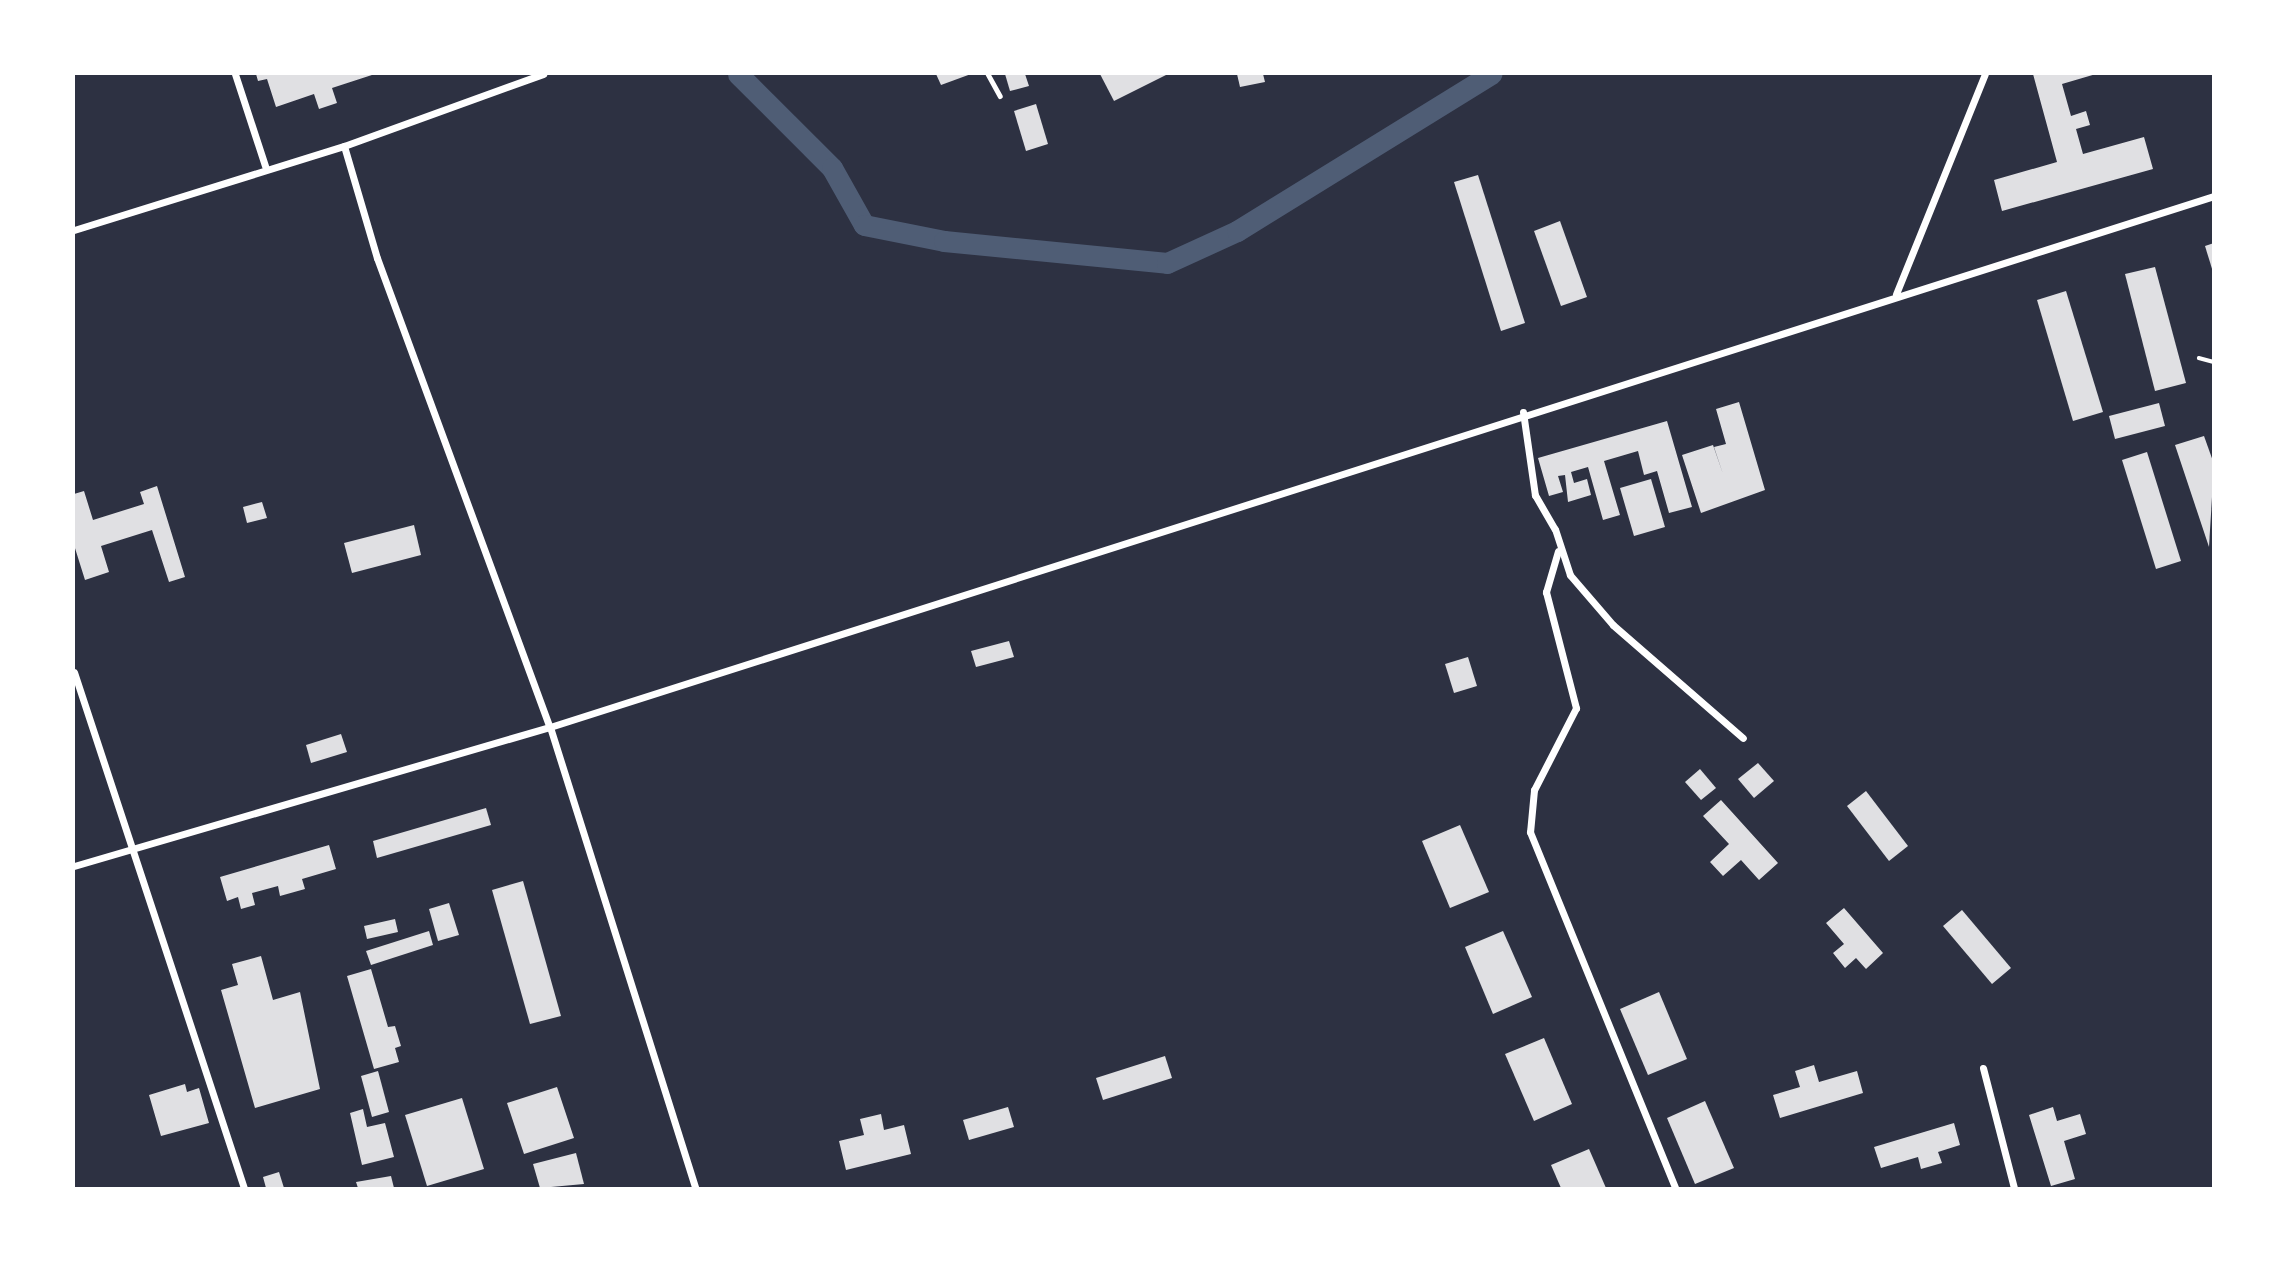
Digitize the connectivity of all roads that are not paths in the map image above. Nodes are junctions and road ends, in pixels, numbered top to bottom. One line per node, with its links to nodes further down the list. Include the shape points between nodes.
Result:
1 (235, 74): 7 (street)
2 (543, 74): 6 (street)
3 (988, 74): 5 (lane)
4 (1985, 74): 10 (street)
5 (1000, 96)
6 (344, 146): 7 (street); 14 (street, via 377,258)
7 (264, 166): 9 (street)
8 (2214, 196): 10 (street)
9 (74, 230)
10 (1896, 293): 11 (street)
11 (1523, 412): 12 (street, via 1535,495 1555,529); 14 (street)
12 (1558, 551): 15 (street, via 1613,625); 21 (street, via 1546,592 1576,708 1534,790 1530,832)
13 (74, 673): 16 (street)
14 (550, 727): 16 (street); 20 (street)
15 (1742, 738)
16 (135, 846): 17 (street); 19 (street)
17 (74, 866)
18 (1983, 1068): 22 (street)
19 (244, 1188)
20 (695, 1188)
21 (1675, 1188)
22 (2014, 1188)

